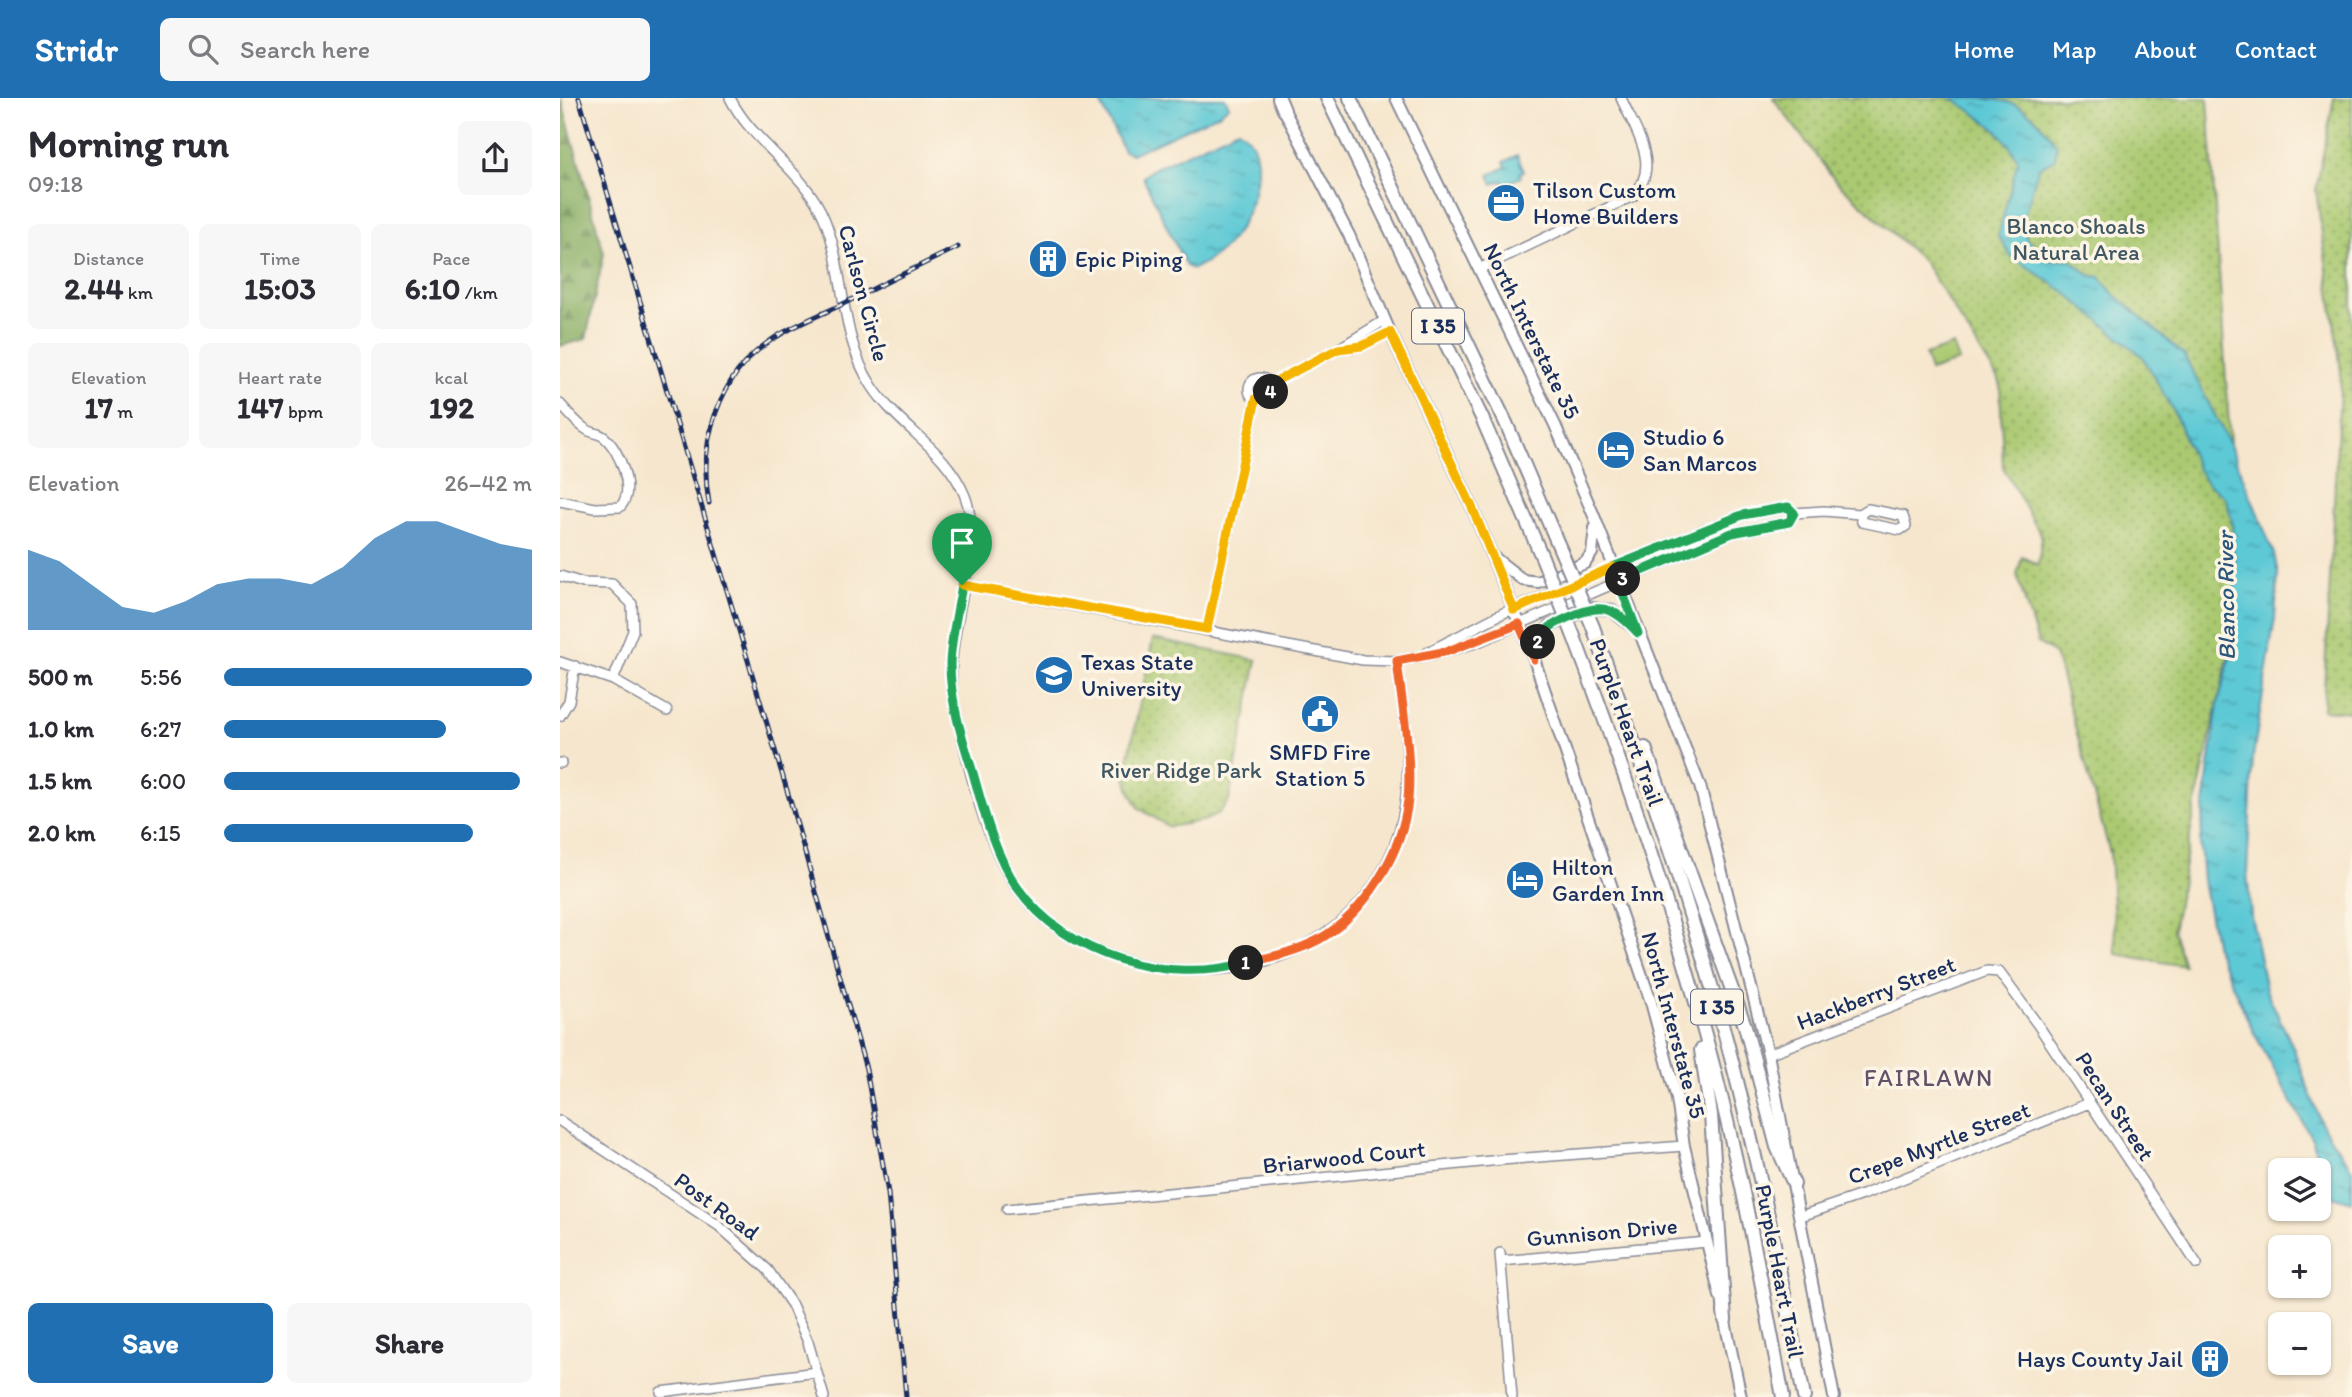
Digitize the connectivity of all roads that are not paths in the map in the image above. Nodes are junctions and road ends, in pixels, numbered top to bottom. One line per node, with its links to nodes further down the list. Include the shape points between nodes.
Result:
1 (730, 98): 22 (street, Carlson Circle, via 823,213 853,342 870,384 955,474 970,519)
2 (1327, 98): 37 (highway, Purple Heart Trail / I 35, bridge, via 1476,406 1542,557 1633,799)
3 (1351, 98): 25 (highway, Purple Heart Trail / I 35, bridge, via 1501,411)
4 (1396, 98): 7 (main road, North Interstate 35)
5 (1621, 98): 7 (street, via 1647,158 1648,170 1640,189)
6 (1280, 102): 8 (main road, North Interstate 35, via 1349,235)
7 (1479, 269): 17 (main road, North Interstate 35)
8 (1385, 320): 9 (main road, North Interstate 35); 10 (street)
9 (1390, 332): 10 (street, via 1362,346); 18 (main road, North Interstate 35)
10 (1338, 349): 11 (street)
11 (1270, 384): 12 (street, via 1268,396); 12 (street, via 1263,378 1253,380 1249,389)
12 (1256, 399): 26 (street)
13 (560, 404): 14 (street, via 613,447 627,488 626,501 620,507 594,508)
14 (560, 501)
15 (1794, 513): 16 (street); 19 (street, via 1788,507 1742,515); 21 (street, via 1789,522 1732,533)
16 (1860, 514): 16 (street, via 1862,522 1875,526 1900,530 1906,526 1903,516 1868,509)
17 (1594, 516): 18 (main road, via 1596,540 1585,563 1538,582 1523,580); 19 (main road, North Interstate 35)
18 (1492, 554): 23 (main road, North Interstate 35)
19 (1613, 567): 21 (main road, North Interstate 35); 23 (street)
20 (560, 576): 33 (street, via 612,584 632,604 633,631)
21 (1619, 581): 24 (street); 27 (main road, North Interstate 35)
22 (962, 585): 26 (street); 30 (street, Carlson Circle, via 950,664 953,702 997,852 1017,888 1080,944 1166,971 1240,965 1306,946 1347,919 1368,893 1389,861 1408,802)
23 (1514, 610): 24 (main road, North Interstate 35); 28 (street)
24 (1519, 624): 28 (street, via 1448,651); 29 (main road, North Interstate 35)
25 (1593, 627): 42 (highway, via 1633,716 1695,882 1745,1026 1777,1147); 54 (highway, Purple Heart Trail / I 35, via 1660,816 1721,1021 1766,1204)
26 (1207, 629): 30 (street, via 1328,655)
27 (1638, 633): 29 (main road, via 1619,614 1591,608 1550,626 1536,645); 38 (main road, North Interstate 35, via 1700,786)
28 (1422, 654): 30 (street)
29 (1534, 659): 41 (main road, North Interstate 35, via 1651,1002 1677,1099)
30 (1397, 661)
31 (560, 662): 32 (street)
32 (575, 666): 33 (street); 35 (street, via 569,701)
33 (613, 680): 34 (street)
34 (667, 711)
35 (560, 716)
36 (1999, 972): 38 (street, Hackberry Street, via 1987,971); 39 (street, Pecan Street)
37 (1691, 991): 47 (highway, via 1711,1115); 53 (highway, Purple Heart Trail / I 35, via 1737,1161)
38 (1768, 1055): 42 (main road, North Interstate 35)
39 (2089, 1103): 44 (street, Crepe Myrtle Street); 46 (street, Pecan Street)
40 (560, 1121): 48 (street, Post Road, via 745,1247 792,1305)
41 (1684, 1146): 43 (street, Briarwood Court); 45 (main road, North Interstate 35)
42 (1794, 1184): 44 (main road, North Interstate 35)
43 (1007, 1209)
44 (1801, 1216): 55 (main road, North Interstate 35)
45 (1706, 1242): 47 (main road, North Interstate 35); 51 (street, Gunnison Drive, via 1500,1257)
46 (2197, 1264)
47 (1725, 1320): 52 (main road, North Interstate 35)
48 (817, 1373): 49 (street); 50 (street, Post Road)
49 (661, 1392)
50 (824, 1397)
51 (1512, 1397)
52 (1741, 1397)
53 (1783, 1397)
54 (1804, 1397)
55 (1834, 1397)

